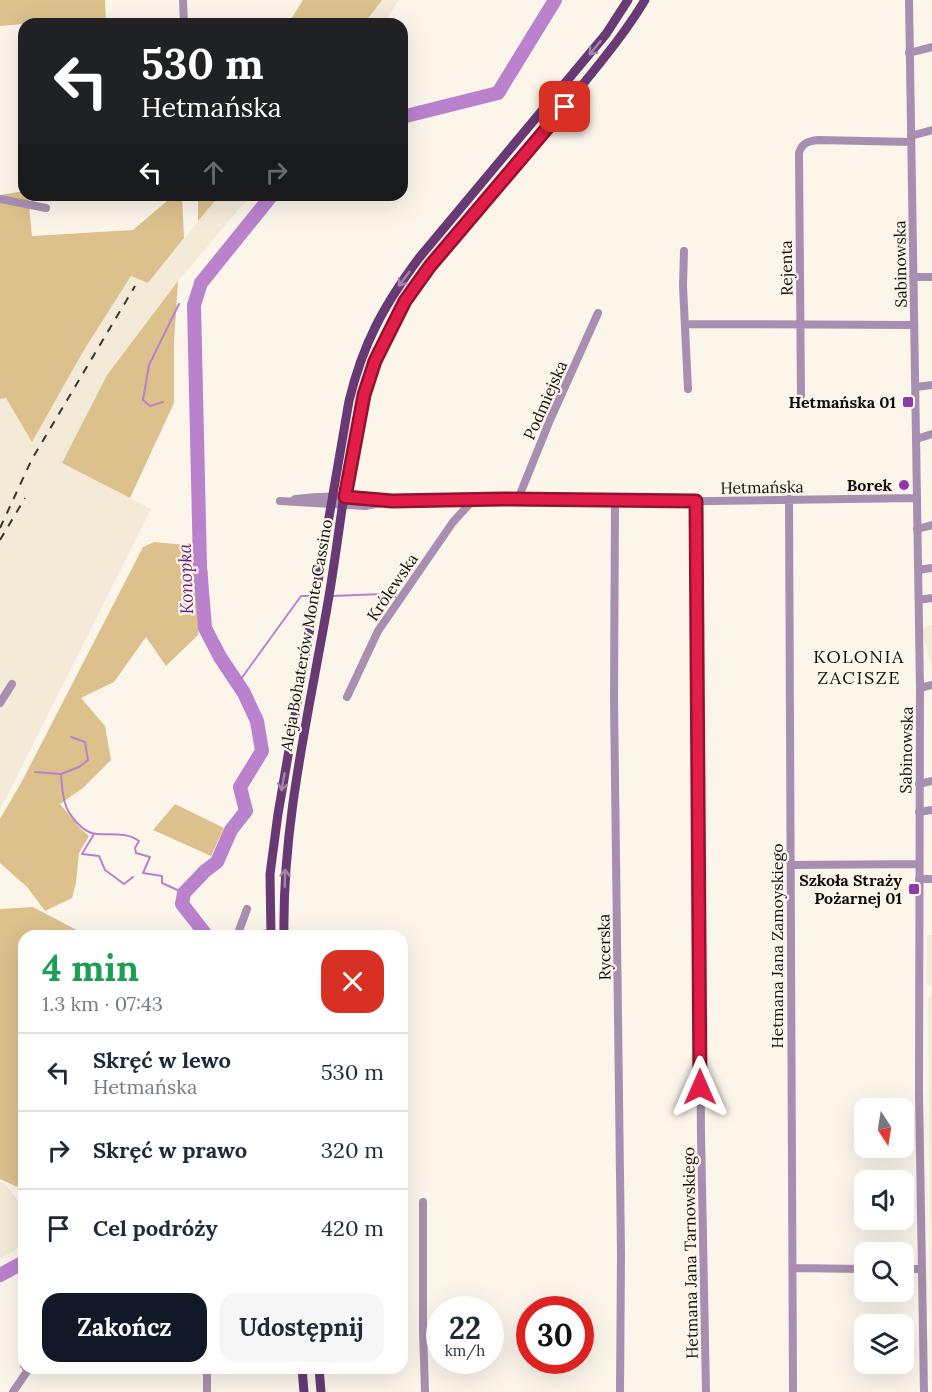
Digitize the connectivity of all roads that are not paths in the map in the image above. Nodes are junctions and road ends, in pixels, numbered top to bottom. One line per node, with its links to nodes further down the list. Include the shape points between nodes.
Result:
1 (183, 0): 5 (street)
2 (628, 0): 28 (main road, Aleja Bohaterów Monte Cassino, one-way to 28, via 606,34 393,293 356,374)
3 (645, 0): 29 (main road, Aleja Bohaterów Monte Cassino, via 602,60 405,301 375,361 364,395)
4 (909, 0): 7 (street, Sabinowska)
5 (184, 18)
6 (932, 47): 7 (street)
7 (909, 53): 9 (street, Sabinowska)
8 (932, 130): 9 (street)
9 (911, 139): 13 (street, Sabinowska); 17 (street, Rejenta, via 804,144 799,153)
10 (0, 199): 11 (street)
11 (46, 207)
12 (684, 251): 16 (street)
13 (914, 277): 14 (street); 18 (street, Sabinowska)
14 (932, 277)
15 (598, 313): 26 (street, Podmiejska)
16 (685, 324): 17 (street); 21 (street)
17 (800, 325): 18 (street); 22 (street, Rejenta)
18 (914, 325): 20 (street, Sabinowska)
19 (932, 385): 20 (street)
20 (915, 387): 24 (street, Sabinowska)
21 (688, 389)
22 (801, 399)
23 (932, 434): 24 (street)
24 (916, 439): 25 (street, Sabinowska)
25 (917, 498): 27 (street, Hetmańska); 34 (street, Sabinowska)
26 (518, 499): 30 (street, Hetmańska); 31 (street, Hetmańska)
27 (789, 499): 32 (street, Hetmańska); 49 (street, Hetmana Jana Zamoyskiego)
28 (332, 500): 28 (street, Hetmańska, via 313,496 280,501); 29 (street, Hetmańska); 54 (main road, Aleja Bohaterów Monte Cassino, one-way to 54, via 276,824 270,874)
29 (344, 500): 30 (street, Hetmańska, via 365,506 392,501); 55 (main road, Aleja Bohaterów Monte Cassino, one-way to 29, via 290,815)
30 (473, 500): 42 (street, Królewska, via 453,522 378,631)
31 (615, 501): 32 (street, Hetmańska); 68 (street, Rycerska)
32 (696, 501): 69 (street, Hetmana Jana Tarnowskiego)
33 (932, 525): 34 (street)
34 (917, 529): 36 (street, Sabinowska)
35 (932, 568): 36 (street)
36 (918, 570): 38 (street, Sabinowska)
37 (932, 598): 38 (street)
38 (919, 600): 41 (street, Sabinowska)
39 (12, 684): 43 (street)
40 (932, 685): 41 (street)
41 (920, 688): 45 (street, Sabinowska)
42 (347, 698)
43 (0, 703)
44 (932, 781): 45 (street)
45 (919, 784): 47 (street, Sabinowska)
46 (932, 810): 47 (street)
47 (919, 812): 48 (street, Sabinowska)
48 (919, 864): 49 (street); 50 (street, Sabinowska)
49 (790, 866): 57 (street, Hetmana Jana Zamoyskiego)
50 (919, 879): 51 (street); 60 (street, Sabinowska)
51 (932, 879)
52 (247, 909): 53 (street)
53 (240, 930)
54 (271, 930)
55 (284, 930)
56 (423, 1202): 67 (street)
57 (793, 1268): 58 (street); 70 (street, Hetmana Jana Zamoyskiego)
58 (854, 1269)
59 (914, 1269): 60 (street)
60 (922, 1269): 71 (street, Sabinowska)
61 (25, 1374): 65 (street)
62 (207, 1374): 66 (street)
63 (320, 1374): 64 (main road)
64 (322, 1389)
65 (13, 1392)
66 (207, 1392)
67 (425, 1392)
68 (620, 1392)
69 (705, 1392)
70 (793, 1392)
71 (924, 1392)

